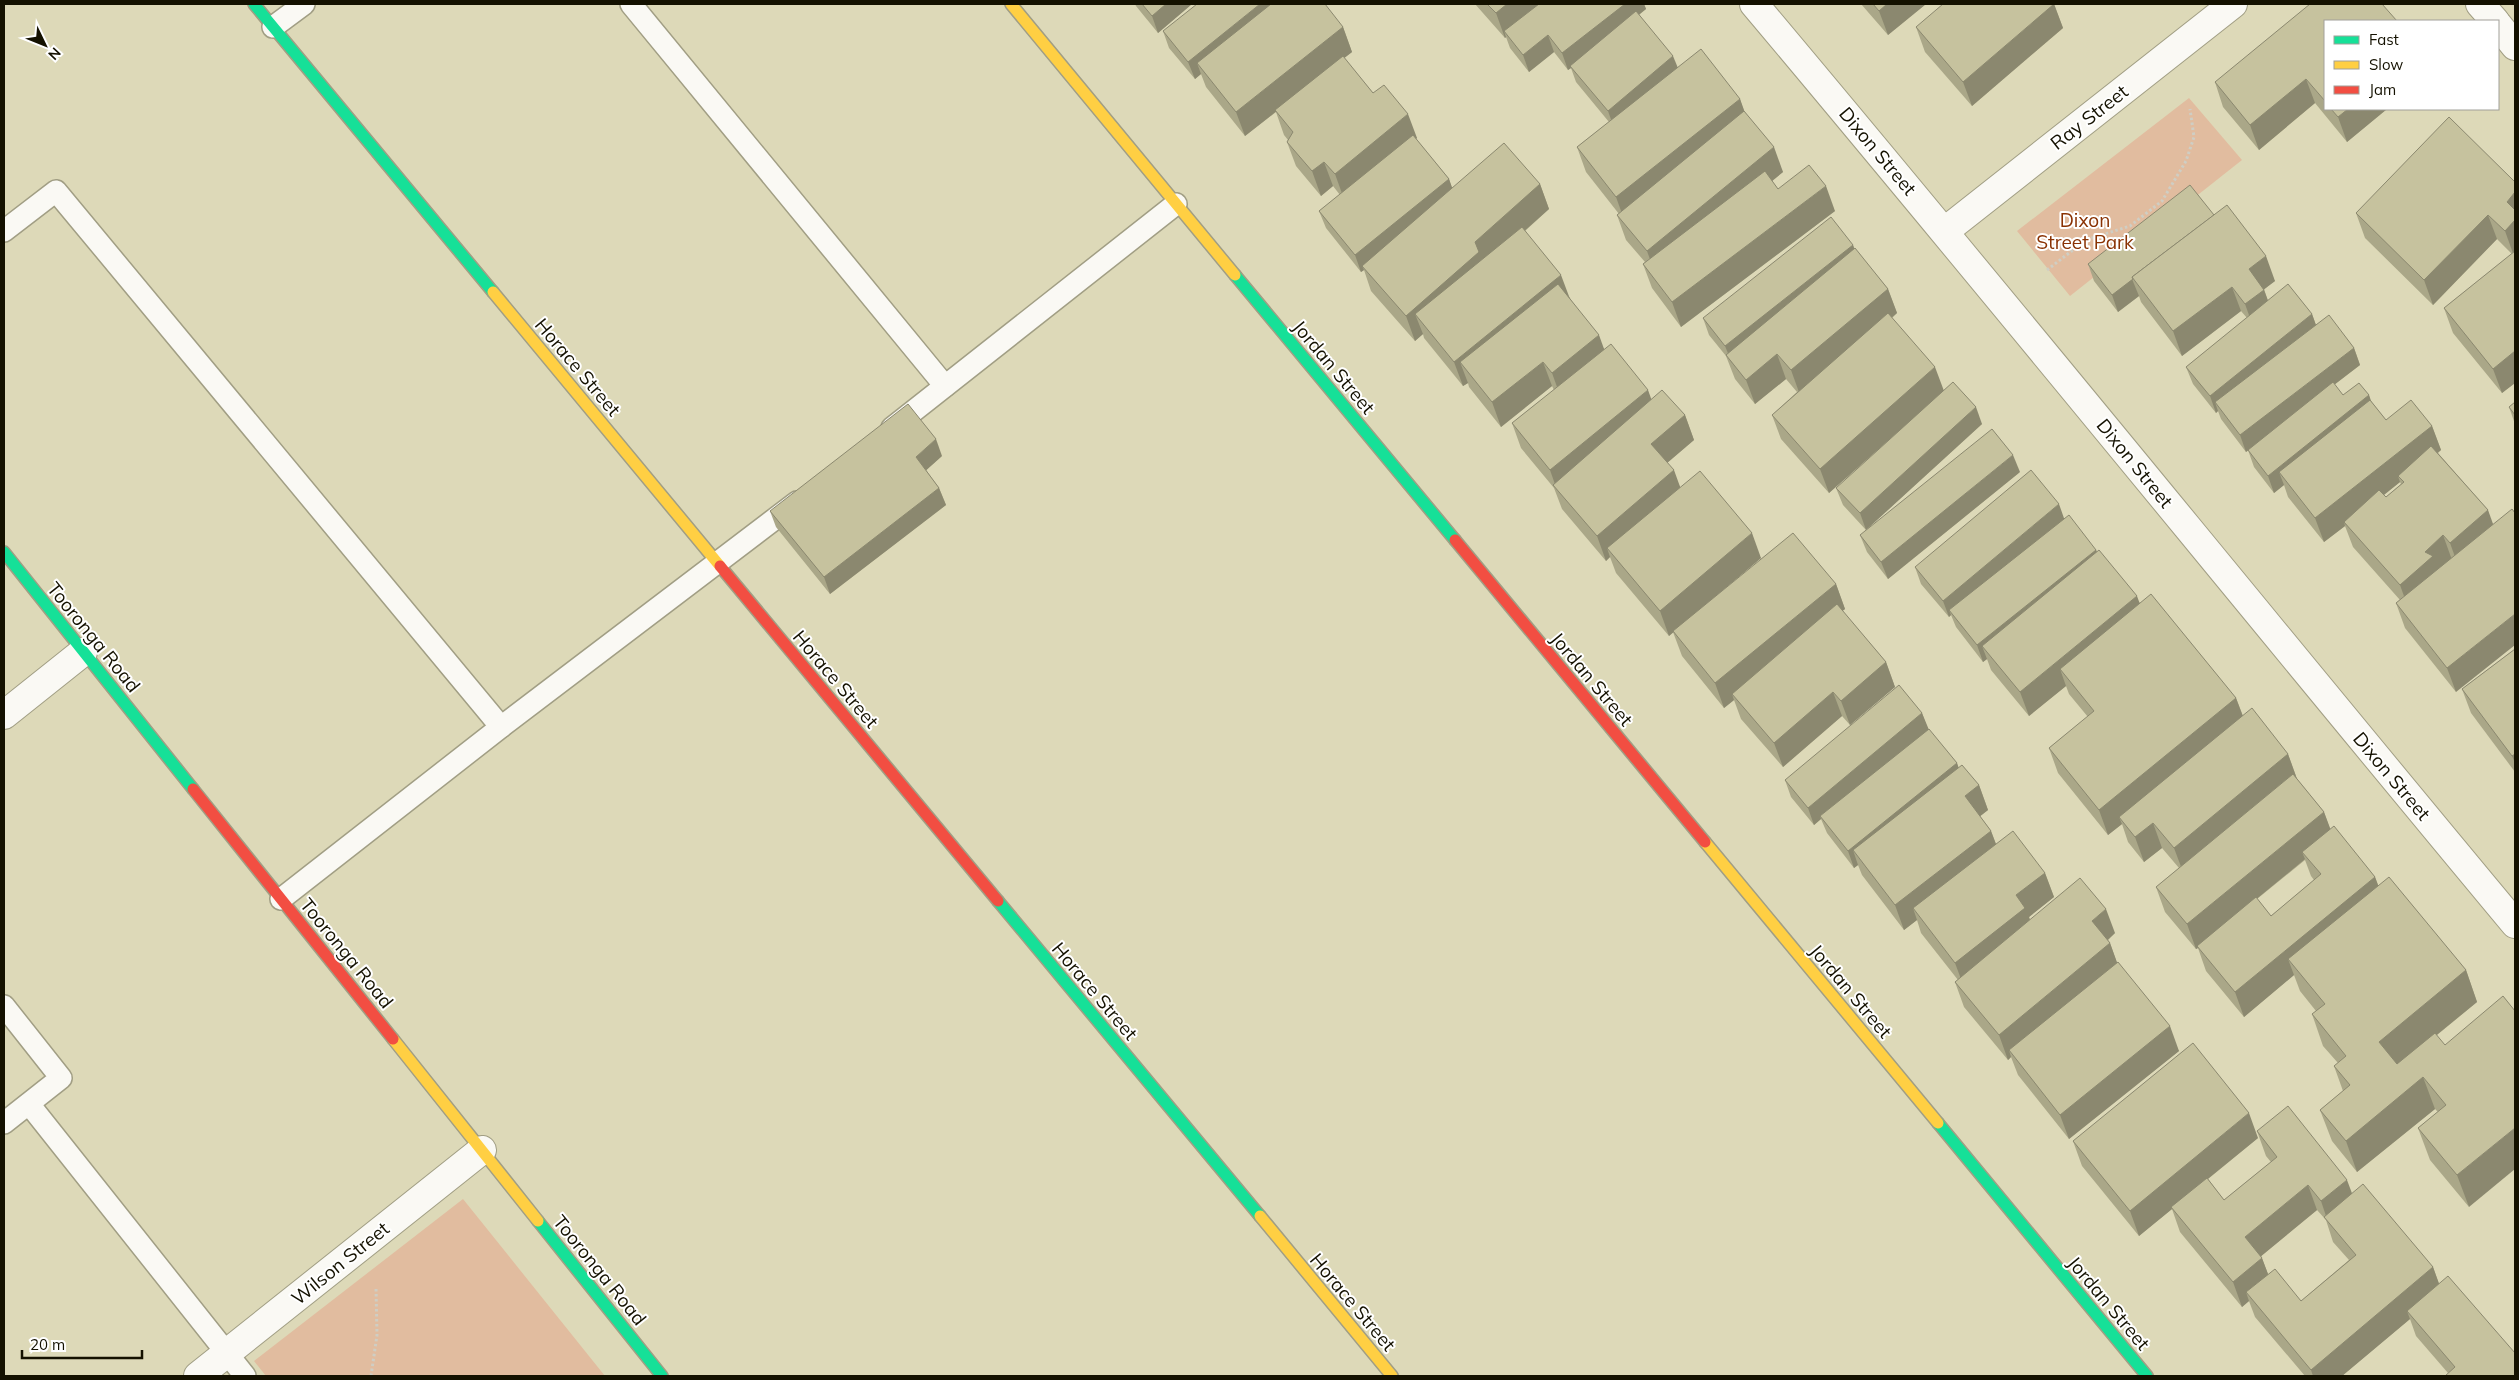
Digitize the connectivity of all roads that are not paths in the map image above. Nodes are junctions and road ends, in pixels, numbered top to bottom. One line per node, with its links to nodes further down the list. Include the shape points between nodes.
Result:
1 (254, 4): 10 (street, Horace Street)
2 (304, 4): 10 (lane)
3 (632, 4): 15 (lane)
4 (1011, 4): 12 (street, Jordan Street)
5 (1754, 4): 13 (street, Dixon Street)
6 (2232, 4): 13 (street, Ray Street)
7 (2480, 4): 8 (street)
8 (2494, 20)
9 (2499, 26): 11 (street)
10 (273, 27): 19 (street, Horace Street)
11 (2515, 46)
12 (1176, 204): 15 (lane); 34 (street, Jordan Street)
13 (1945, 231): 24 (street, Dixon Street)
14 (4, 232): 22 (lane, via 56,191)
15 (945, 386): 16 (lane)
16 (877, 440)
17 (816, 487): 19 (lane)
18 (4, 552): 20 (street, Tooronga Road)
19 (718, 564): 22 (lane); 33 (street, Horace Street)
20 (83, 652): 21 (street); 23 (street, Tooronga Road)
21 (4, 715)
22 (501, 727): 23 (lane)
23 (281, 898): 28 (street, Tooronga Road)
24 (2515, 924)
25 (4, 1006): 26 (lane, via 61,1078)
26 (29, 1104): 27 (lane); 29 (lane)
27 (4, 1123)
28 (482, 1150): 29 (street, Wilson Street); 32 (street, Tooronga Road)
29 (227, 1353): 30 (street, Wilson Street); 31 (lane)
30 (198, 1376)
31 (245, 1376)
32 (662, 1376)
33 (1392, 1376)
34 (2147, 1376)

